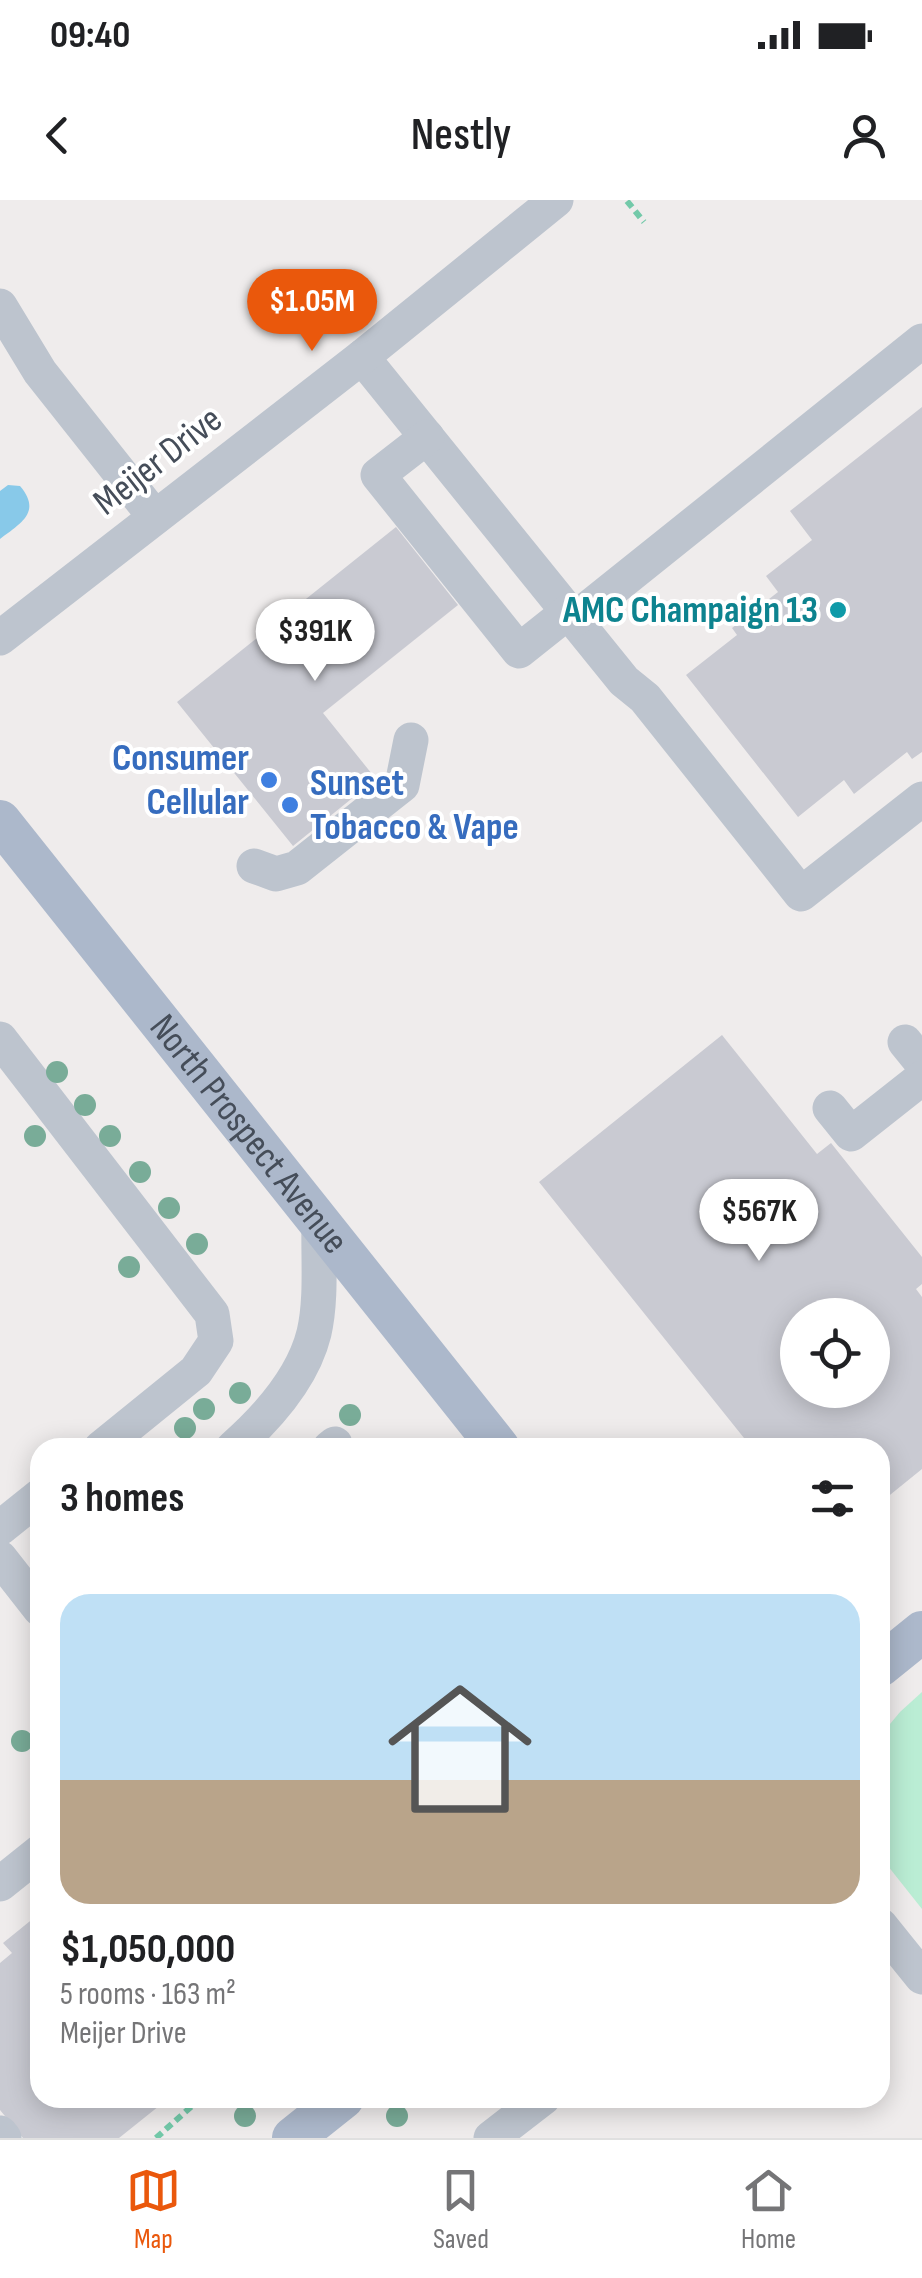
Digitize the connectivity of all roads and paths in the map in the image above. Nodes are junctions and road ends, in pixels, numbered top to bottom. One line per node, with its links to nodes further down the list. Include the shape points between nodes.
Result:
1 (556, 200): 6 (street, Meijer Drive)
2 (627, 201): 3 (path)
3 (644, 222)
4 (0, 306): 8 (street, via 40,372)
5 (922, 341): 9 (street)
6 (362, 356): 7 (street); 8 (street, Meijer Drive)
7 (426, 436): 9 (street); 9 (street, via 378,475 519,651)
8 (155, 516): 10 (street, Meijer Drive)
9 (571, 616): 12 (street, via 646,698 800,894)
10 (0, 638)
11 (411, 740): 14 (street, via 402,785 297,868 276,874)
12 (922, 798)
13 (0, 821): 18 (main road, North Prospect Avenue)
14 (254, 866)
15 (0, 1038): 19 (street, via 212,1314 216,1340 196,1372)
16 (922, 1078): 17 (street, via 851,1134)
17 (830, 1108)
18 (319, 1222): 20 (street, via 313,1335 297,1371); 21 (main road, North Prospect Avenue)
19 (113, 1438)
20 (244, 1438)
21 (491, 1438)
22 (30, 1504): 23 (street)
23 (0, 1528)
24 (0, 1558): 25 (street)
25 (30, 1594)
26 (922, 1632): 27 (main road)
27 (890, 1658)
28 (30, 1860): 29 (street)
29 (0, 1884)
30 (890, 1938): 31 (street)
31 (922, 1978)
32 (190, 2108): 35 (path)
33 (328, 2108): 36 (main road)
34 (530, 2108): 37 (street)
35 (156, 2138)
36 (293, 2138)
37 (491, 2138)

